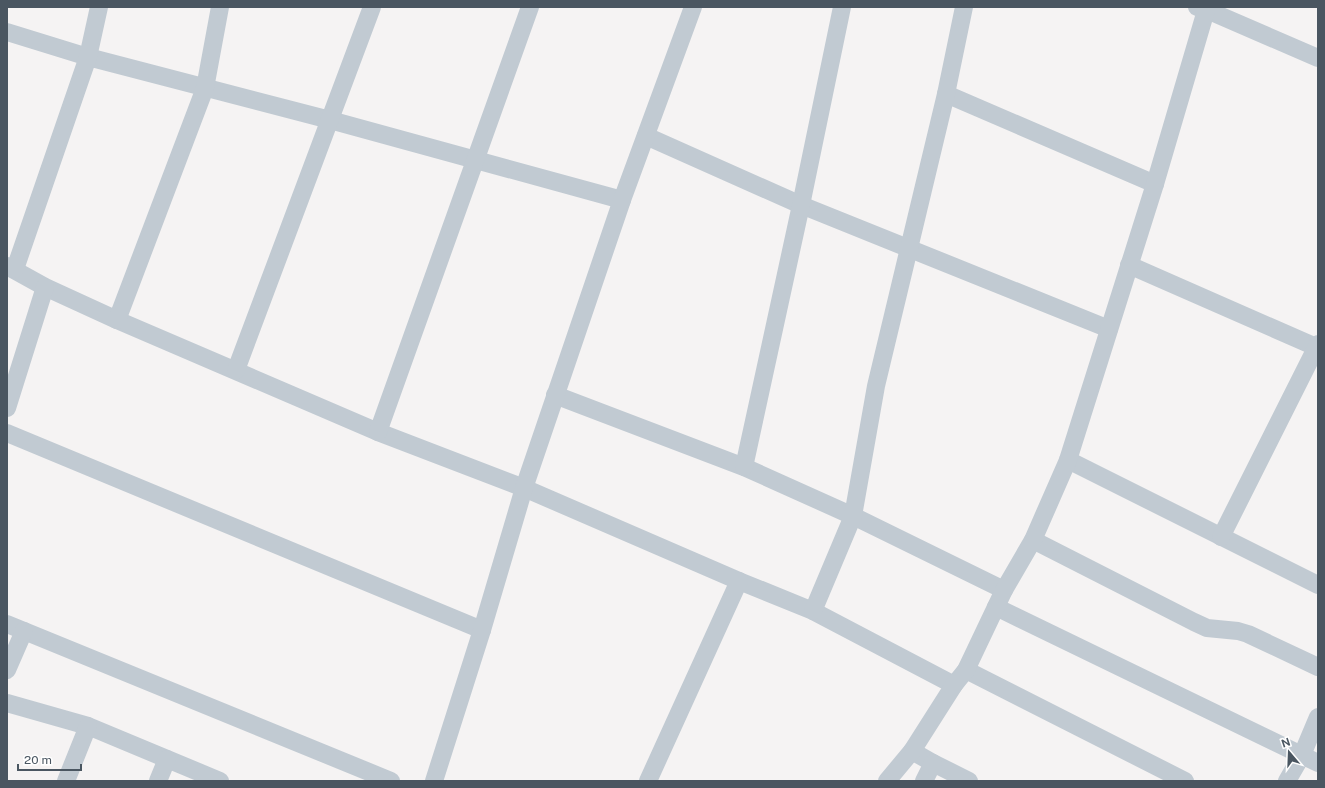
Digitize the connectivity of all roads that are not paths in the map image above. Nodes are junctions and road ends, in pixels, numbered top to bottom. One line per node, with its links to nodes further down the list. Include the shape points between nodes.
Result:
1 (99, 7): 10 (street)
2 (220, 7): 12 (street)
3 (372, 7): 14 (street)
4 (530, 7): 16 (street)
5 (693, 7): 15 (street)
6 (842, 7): 19 (street)
7 (964, 7): 13 (street)
8 (1204, 8): 11 (street); 17 (street)
9 (7, 32): 10 (street)
10 (88, 57): 12 (street); 22 (street)
11 (1318, 58)
12 (205, 88): 14 (street); 24 (street)
13 (946, 94): 17 (street); 20 (street)
14 (330, 120): 16 (street); 27 (street)
15 (646, 136): 18 (street); 19 (street)
16 (475, 160): 18 (street); 30 (street)
17 (1154, 184): 21 (street)
18 (622, 200): 28 (street)
19 (801, 204): 20 (street); 33 (street)
20 (909, 248): 25 (street); 35 (street, via 876,386)
21 (1129, 265): 25 (street); 26 (street)
22 (11, 267): 23 (street)
23 (45, 287): 24 (street); 29 (street)
24 (118, 320): 27 (street)
25 (1109, 329): 32 (street)
26 (1317, 346): 36 (street)
27 (236, 370): 30 (street)
28 (555, 395): 33 (street); 34 (street)
29 (7, 408)
30 (378, 432): 34 (street)
31 (7, 433): 44 (street)
32 (1068, 460): 36 (street); 37 (street)
33 (744, 467): 35 (street)
34 (524, 488): 38 (street); 44 (street)
35 (854, 516): 40 (street); 42 (street)
36 (1221, 537): 39 (street)
37 (1034, 540): 40 (street); 46 (street, via 1207,628 1248,634)
38 (739, 581): 42 (street); 62 (street)
39 (1318, 585)
40 (1004, 590): 41 (street)
41 (996, 607): 48 (street); 55 (street)
42 (813, 611): 49 (street)
43 (7, 624): 45 (street)
44 (482, 630): 61 (street)
45 (24, 631): 47 (street); 60 (street)
46 (1318, 667)
47 (7, 670)
48 (966, 670): 49 (street); 66 (street)
49 (954, 685): 53 (street)
50 (7, 703): 52 (street)
51 (1318, 717): 55 (street)
52 (88, 726): 54 (street); 57 (street)
53 (912, 751): 56 (street); 63 (street)
54 (167, 759): 58 (street); 59 (street)
55 (1310, 759): 67 (street)
56 (933, 763): 64 (street); 65 (street)
57 (66, 781)
58 (158, 781)
59 (220, 781)
60 (391, 781)
61 (434, 781)
62 (648, 781)
63 (887, 781)
64 (924, 781)
65 (968, 781)
66 (1185, 781)
67 (1287, 781)

